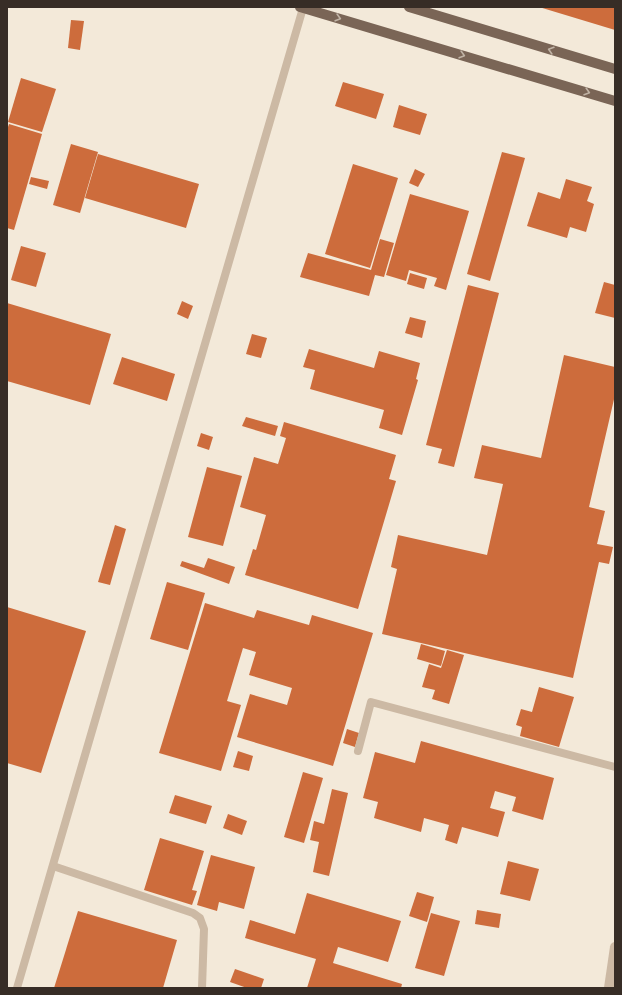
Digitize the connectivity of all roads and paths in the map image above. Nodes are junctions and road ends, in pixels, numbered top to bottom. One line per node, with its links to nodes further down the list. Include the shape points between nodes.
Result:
1 (302, 7): 4 (main road, one-way to 4); 7 (lane)
2 (409, 7): 3 (main road, one-way to 2)
3 (615, 69)
4 (615, 101)
5 (358, 752): 6 (lane, via 371,702)
6 (615, 767)
7 (53, 866): 9 (lane); 10 (lane, via 193,913 200,918 204,929)
8 (615, 947): 11 (street)
9 (17, 988)
10 (202, 988)
11 (608, 988)

